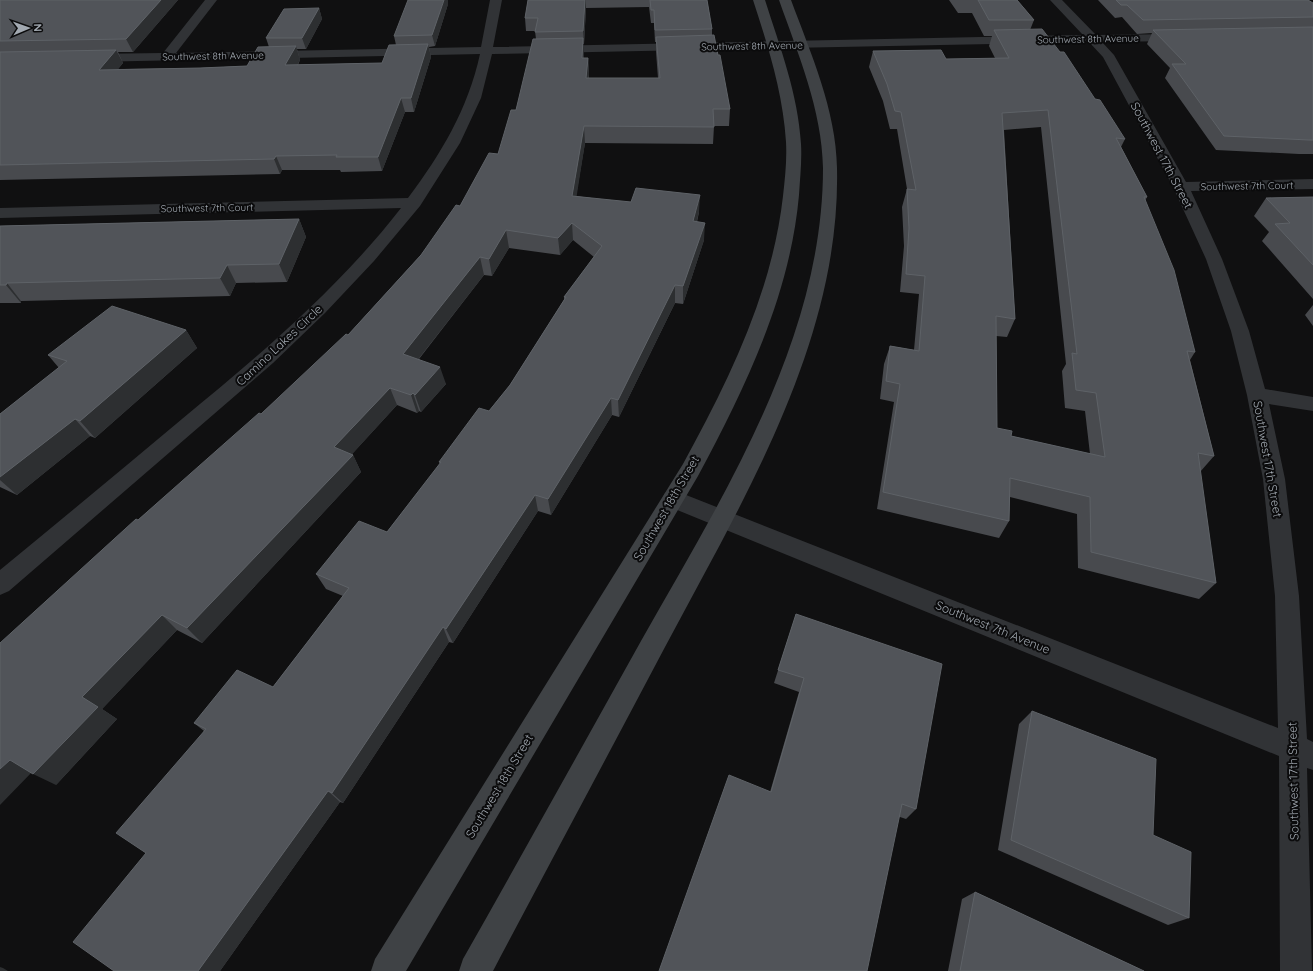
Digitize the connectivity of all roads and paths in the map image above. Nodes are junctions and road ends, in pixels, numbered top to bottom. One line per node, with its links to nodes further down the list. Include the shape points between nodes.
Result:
1 (211, 0): 11 (street)
2 (496, 0): 10 (street, Camino Lakes Circle)
3 (759, 0): 9 (main road, Southwest 18th Street)
4 (785, 0): 8 (main road)
5 (1056, 0): 7 (street, Southwest 17th Street)
6 (1188, 37): 7 (street, Southwest 8th Avenue)
7 (1094, 39): 8 (street, Southwest 8th Avenue); 14 (street, Southwest 17th Street, via 1108,55)
8 (802, 45): 9 (street, Southwest 8th Avenue); 20 (main road, via 824,118 830,166 828,221 817,286 803,335 771,420)
9 (773, 46): 10 (street, Southwest 8th Avenue); 19 (main road, Southwest 18th Street, via 792,118 794,164 790,217 776,279 760,326 725,406)
10 (486, 51): 11 (street, Southwest 8th Avenue); 15 (street, Camino Lakes Circle, via 483,70 469,111 447,154)
11 (166, 57): 12 (street, Southwest 8th Avenue)
12 (79, 58)
13 (1313, 184): 14 (street, Southwest 7th Court)
14 (1181, 187): 17 (street, Southwest 17th Street, via 1214,259 1240,331)
15 (414, 203): 16 (street, Southwest 7th Court); 21 (street, Camino Lakes Circle, via 365,261 302,326 250,374)
16 (0, 213)
17 (1257, 395): 18 (street); 22 (street, Southwest 17th Street, via 1274,479)
18 (1313, 404)
19 (673, 499): 20 (street, Southwest 7th Avenue); 23 (main road, Southwest 18th Street)
20 (722, 518): 22 (street, Southwest 7th Avenue); 24 (main road)
21 (0, 584)
22 (1303, 752): 25 (street, Southwest 17th Street)
23 (388, 971)
24 (475, 971)
25 (1296, 971)

